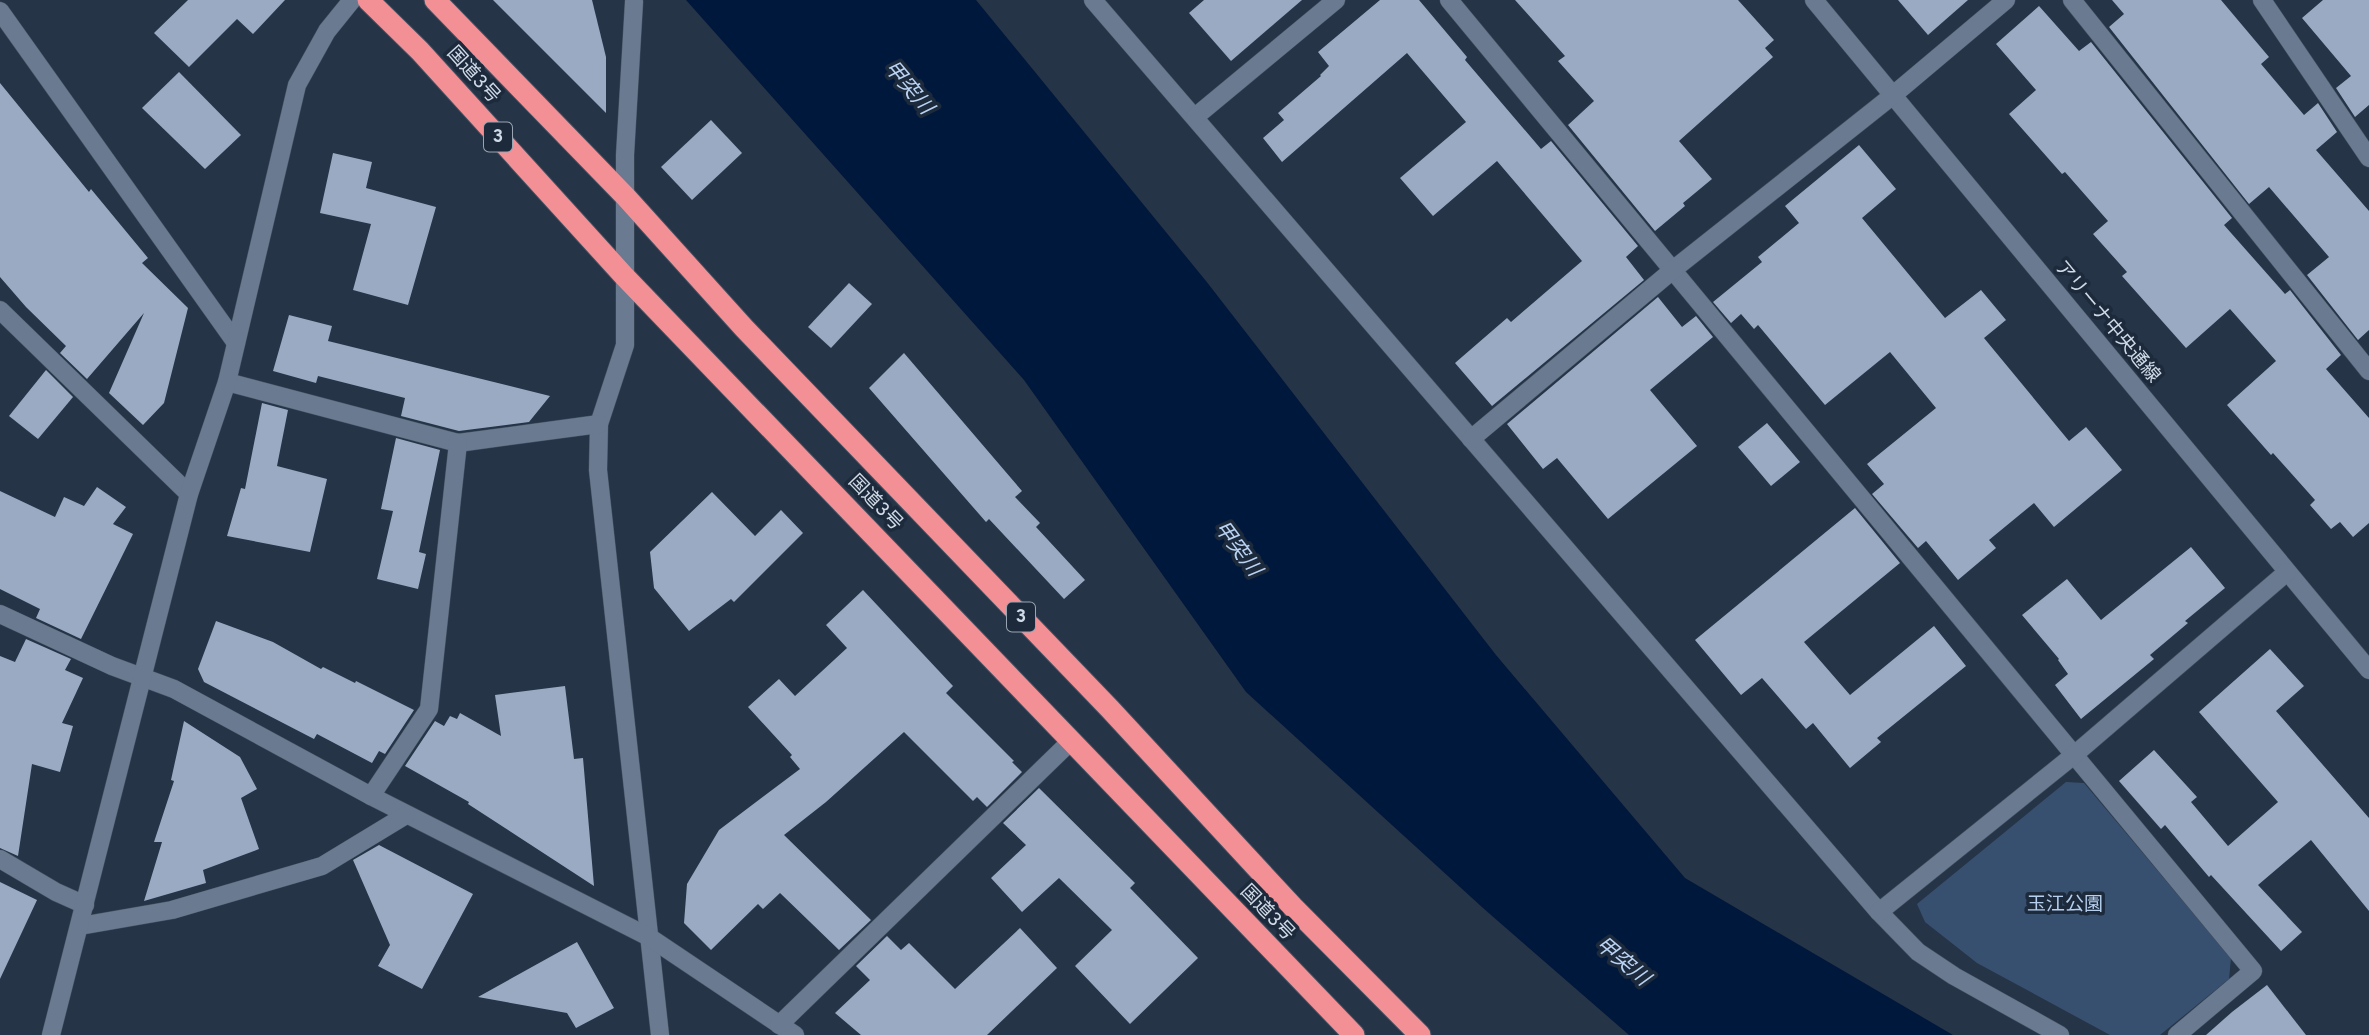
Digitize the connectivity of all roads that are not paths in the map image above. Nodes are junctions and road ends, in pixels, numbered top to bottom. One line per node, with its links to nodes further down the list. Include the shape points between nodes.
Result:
1 (352, 0): 20 (street, via 327,31 297,85)
2 (368, 0): 18 (highway, 国道3号 / 3)
3 (435, 0): 16 (highway, 国道3号 / 3)
4 (1093, 0): 14 (street)
5 (1336, 0): 14 (street)
6 (1449, 0): 17 (street)
7 (1814, 0): 13 (street, アリーナ中央通線)
8 (2006, 0): 13 (street)
9 (2072, 0): 21 (street)
10 (2262, 0): 15 (street)
11 (634, 2): 16 (street)
12 (0, 11): 20 (street)
13 (1892, 96): 17 (street); 27 (street, アリーナ中央通線)
14 (1195, 117): 24 (street)
15 (2369, 158)
16 (625, 196): 18 (street); 45 (highway, 国道3号 / 3, via 744,328)
17 (1674, 269): 24 (street); 32 (street)
18 (625, 277): 23 (street, via 625,345); 31 (highway, 国道3号 / 3)
19 (0, 310): 26 (street)
20 (236, 343): 22 (street)
21 (2369, 371)
22 (226, 382): 25 (street); 26 (street)
23 (599, 424): 25 (street); 39 (street, via 598,470)
24 (1471, 439): 37 (street)
25 (458, 443): 33 (street, via 429,709)
26 (189, 494): 30 (street)
27 (2287, 572): 29 (street, アリーナ中央通線); 32 (street)
28 (0, 614): 30 (street)
29 (2369, 670)
30 (142, 678): 33 (street, via 174,689); 36 (street)
31 (1071, 741): 40 (street); 44 (highway, 国道3号 / 3)
32 (2074, 755): 37 (street); 47 (street, via 2253,971)
33 (371, 796): 34 (street)
34 (406, 814): 38 (street, via 322,866 172,909); 39 (street)
35 (0, 859): 36 (street)
36 (85, 905): 38 (street)
37 (1879, 912): 46 (street, via 1918,952)
38 (80, 926): 41 (street)
39 (649, 937): 40 (street); 42 (street)
40 (779, 1025): 43 (street)
41 (51, 1035)
42 (660, 1035)
43 (795, 1035)
44 (1354, 1035)
45 (1420, 1035)
46 (2060, 1035)
47 (2177, 1035)

